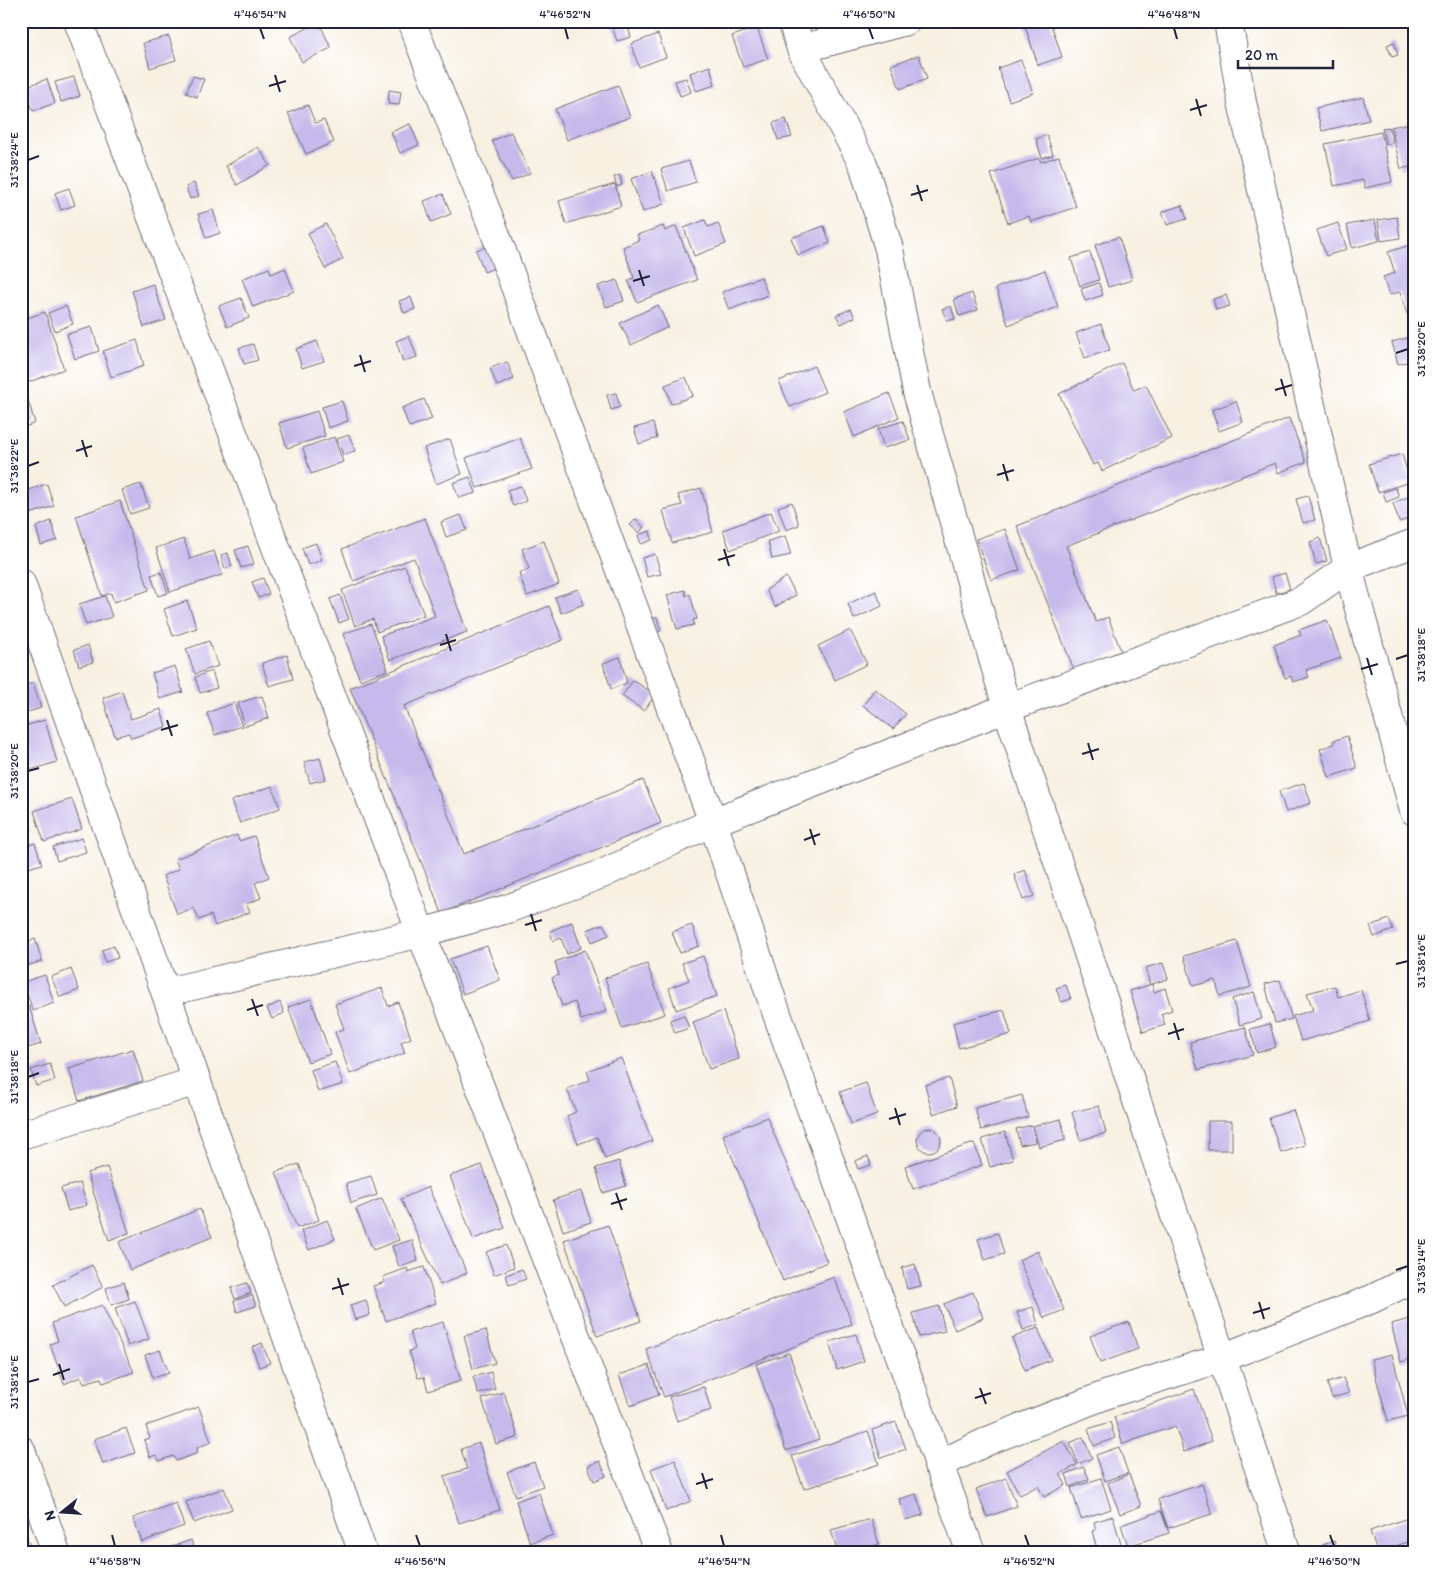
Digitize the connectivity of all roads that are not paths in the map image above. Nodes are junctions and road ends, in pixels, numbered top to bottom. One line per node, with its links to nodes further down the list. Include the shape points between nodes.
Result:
1 (78, 21): 13 (street)
2 (411, 21): 12 (street, via 500,247)
3 (792, 21): 6 (street)
4 (906, 21): 6 (street)
5 (1228, 21): 8 (street, via 1242,102)
6 (801, 49): 10 (street, via 863,164 888,250 918,392)
7 (1414, 544): 8 (street)
8 (1348, 568): 10 (street, via 1301,601); 11 (street)
9 (21, 583): 14 (street)
10 (1007, 708): 12 (street); 18 (street)
11 (1414, 811)
12 (713, 822): 13 (street, via 602,874 507,908); 20 (street, via 773,1003)
13 (421, 933): 14 (street); 23 (street)
14 (166, 992): 15 (street)
15 (198, 1081): 16 (street); 22 (street)
16 (21, 1134)
17 (1414, 1278): 18 (street, via 1372,1300)
18 (1222, 1358): 20 (street, via 1108,1394 990,1440); 25 (street)
19 (21, 1450): 21 (street)
20 (938, 1465): 24 (street)
21 (56, 1553)
22 (363, 1553)
23 (659, 1553)
24 (971, 1553)
25 (1288, 1553)

